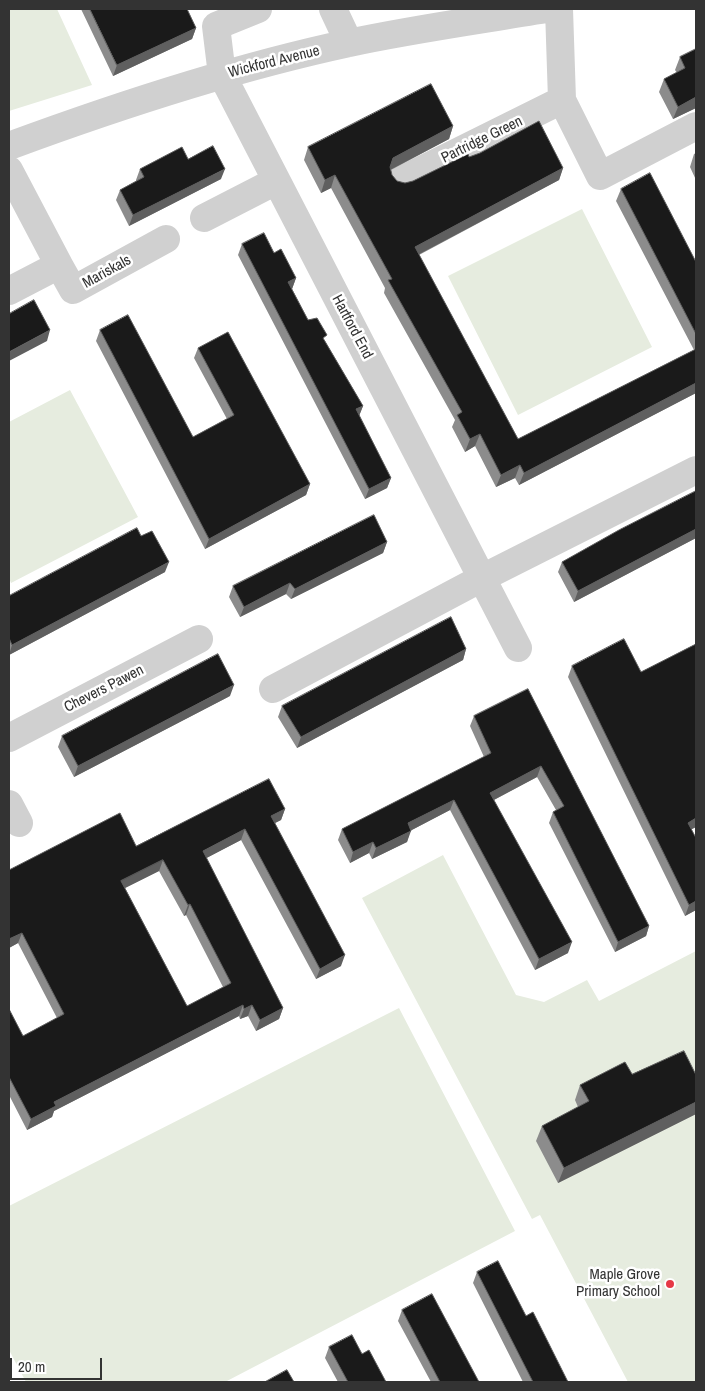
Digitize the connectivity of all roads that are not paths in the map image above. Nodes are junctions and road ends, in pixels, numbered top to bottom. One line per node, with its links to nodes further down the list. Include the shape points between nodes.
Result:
1 (258, 9): 6 (street, via 216,26)
2 (333, 9): 5 (street)
3 (546, 9): 5 (street, Wickford Avenue)
4 (559, 9): 7 (street)
5 (349, 43): 6 (street, Wickford Avenue)
6 (222, 75): 9 (street, Wickford Avenue, via 109,109); 12 (street, Hartford End)
7 (562, 100): 8 (street, via 600,176); 11 (street, Partridge Green)
8 (696, 126)
9 (9, 146)
10 (9, 170): 15 (street, Mariskals)
11 (401, 180)
12 (276, 181): 13 (street); 18 (street, Hartford End)
13 (204, 218)
14 (166, 239): 15 (street, Mariskals, via 72,290)
15 (59, 265): 16 (street)
16 (9, 291)
17 (696, 470): 18 (street)
18 (482, 578): 20 (street, Hartford End); 21 (street)
19 (199, 640): 22 (street, Chevers Pawen)
20 (518, 648)
21 (274, 689)
22 (9, 738)

